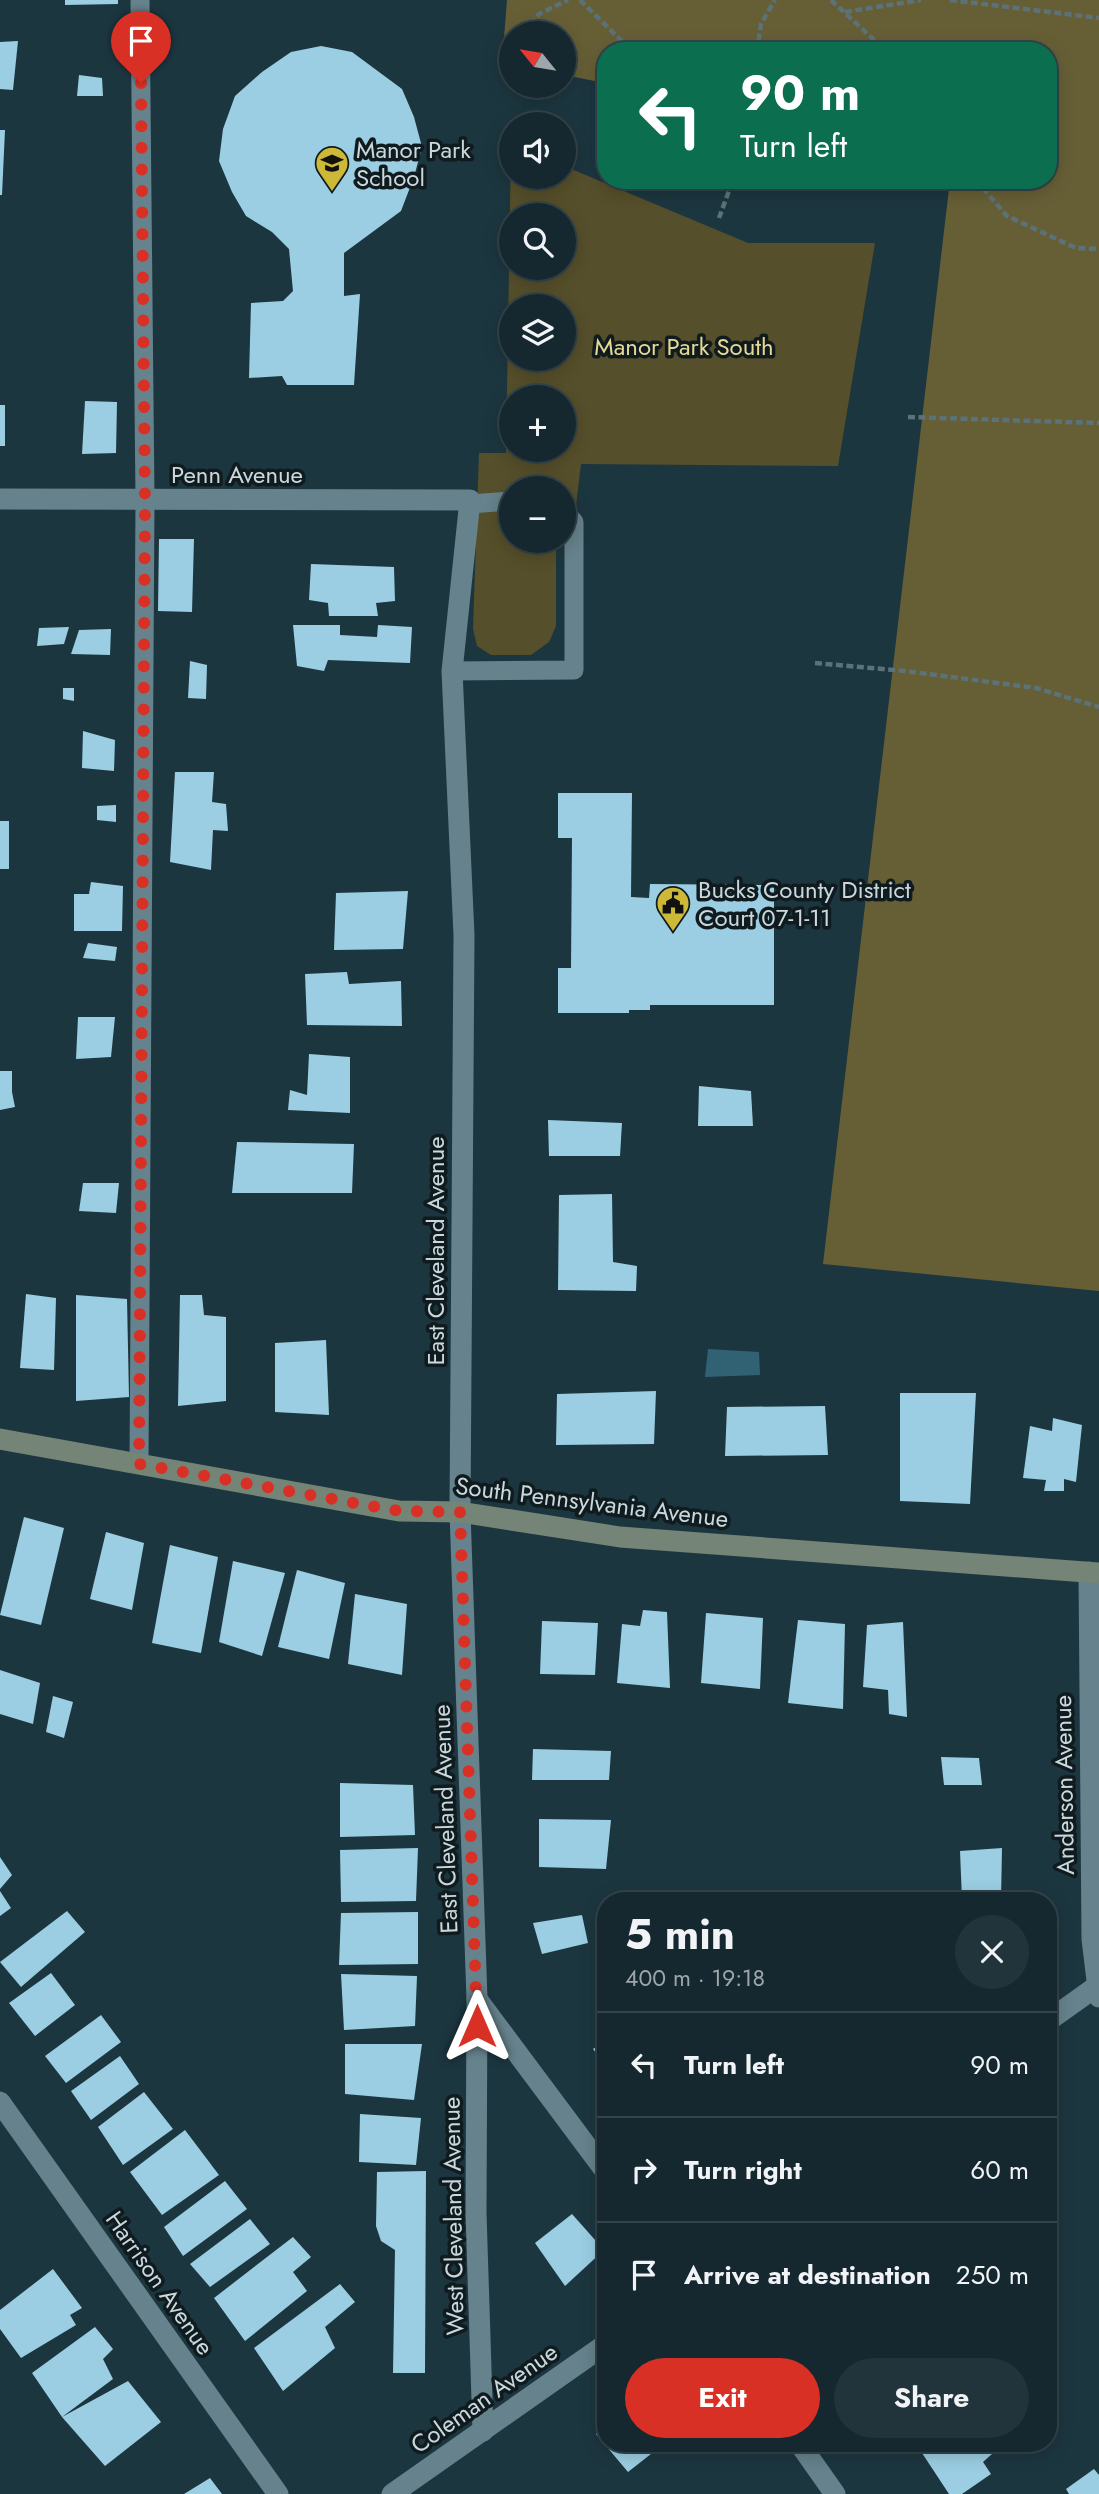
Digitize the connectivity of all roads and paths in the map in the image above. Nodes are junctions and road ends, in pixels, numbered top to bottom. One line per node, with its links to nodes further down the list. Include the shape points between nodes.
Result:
1 (141, 0): 21 (lane)
2 (568, 0): 10 (path)
3 (580, 0): 11 (path)
4 (775, 0): 12 (path, via 761,24)
5 (831, 0): 8 (path)
6 (921, 0): 8 (path)
7 (950, 0): 9 (path)
8 (845, 12): 13 (path)
9 (1099, 18)
10 (533, 21)
11 (623, 42)
12 (758, 42)
13 (877, 42)
14 (730, 189): 16 (path)
15 (984, 189): 17 (path, via 1007,216 1076,248)
16 (719, 218)
17 (1099, 249)
18 (908, 417): 19 (path)
19 (1099, 423)
20 (0, 499): 21 (street, Penn Avenue)
21 (145, 500): 23 (street, Penn Avenue, via 470,500); 29 (lane)
22 (499, 502): 23 (lane)
23 (471, 504): 26 (street, East Cleveland Avenue)
24 (573, 553): 26 (lane, via 574,670)
25 (815, 663): 27 (path, via 1036,688)
26 (452, 671): 30 (street, East Cleveland Avenue, via 464,935)
27 (1099, 707)
28 (0, 1439): 29 (main road, South Pennsylvania Avenue)
29 (139, 1464): 30 (main road, South Pennsylvania Avenue, via 399,1511)
30 (460, 1512): 31 (main road, South Pennsylvania Avenue, via 620,1537); 33 (street, East Cleveland Avenue)
31 (1094, 1572): 32 (street, Anderson Avenue, via 1092,1939)
32 (1098, 1990): 34 (street)
33 (477, 1999): 36 (street); 38 (street, West Cleveland Avenue)
34 (1057, 2015)
35 (0, 2102): 40 (street, Harrison Avenue)
36 (597, 2160)
37 (597, 2350): 38 (street, Coleman Avenue)
38 (483, 2431): 41 (street, Coleman Avenue)
39 (805, 2452): 42 (street)
40 (278, 2494)
41 (391, 2494)
42 (835, 2494)

